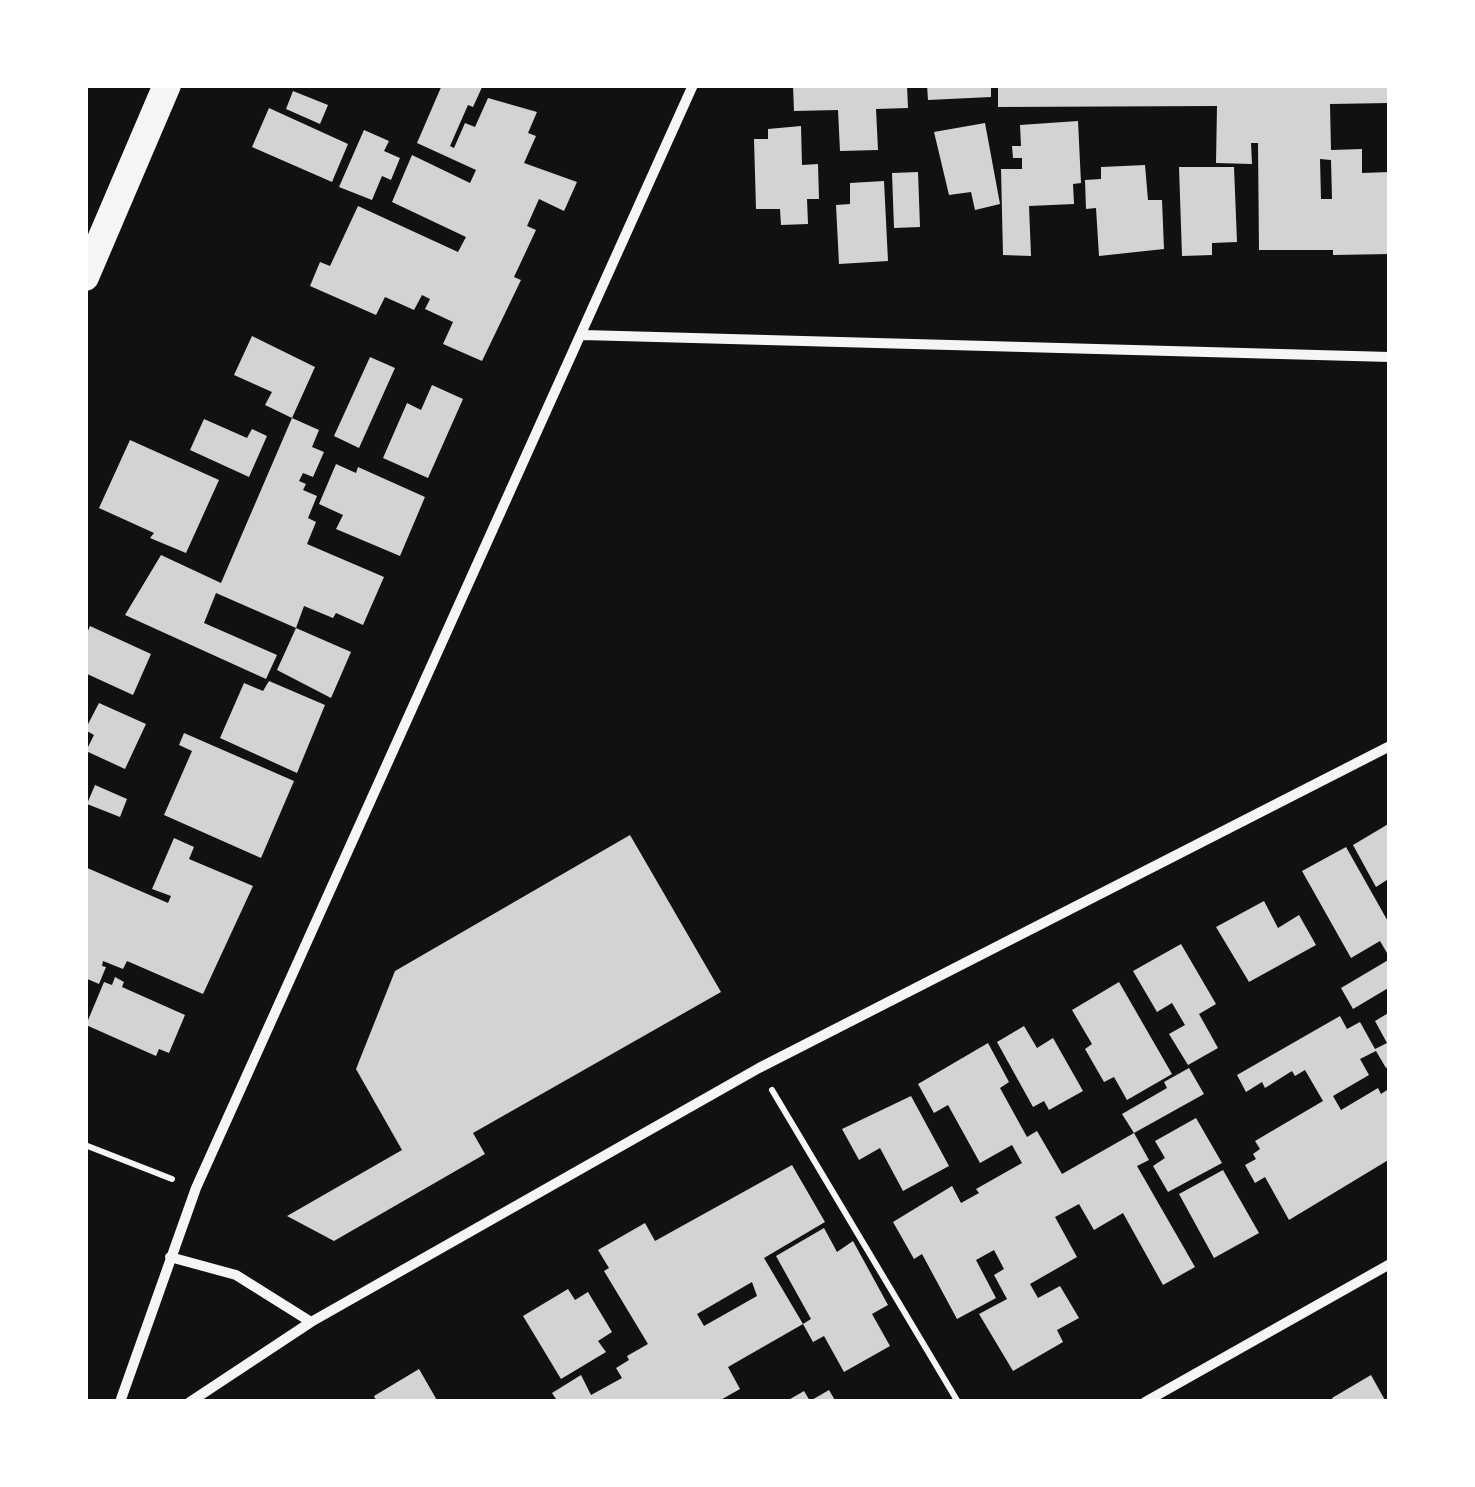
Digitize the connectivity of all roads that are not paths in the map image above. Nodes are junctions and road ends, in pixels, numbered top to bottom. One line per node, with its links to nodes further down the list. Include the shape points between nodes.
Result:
1 (167, 85): 3 (highway)
2 (693, 85): 4 (street)
3 (85, 276)
4 (583, 334): 5 (street); 7 (street)
5 (1390, 357)
6 (1390, 746): 9 (street, via 759,1068)
7 (170, 1257): 9 (street, via 236,1276); 10 (street)
8 (1390, 1264): 12 (street)
9 (311, 1322): 11 (street)
10 (120, 1402)
11 (190, 1402)
12 (1145, 1402)

